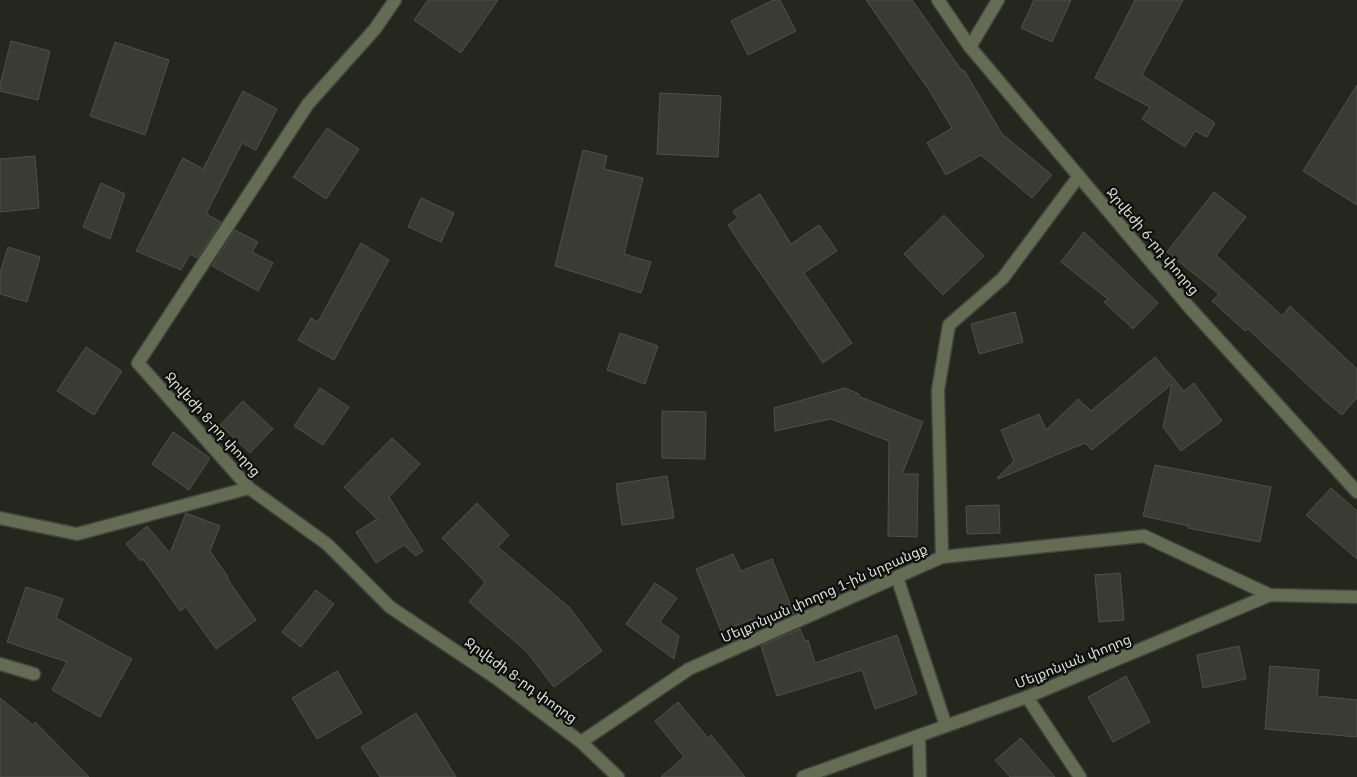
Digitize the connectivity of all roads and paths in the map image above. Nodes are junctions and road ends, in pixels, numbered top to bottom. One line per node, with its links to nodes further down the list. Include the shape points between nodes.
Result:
1 (395, 0): 6 (street, Ջրվեժի 8-րդ փողոց, via 375,29 308,104 138,363)
2 (938, 0): 4 (street, Ջրվեժի 6-րդ փողոց)
3 (998, 0): 4 (street)
4 (970, 47): 5 (street, Ջրվեժի 6-րդ փողոց)
5 (1079, 176): 7 (street, Ջրվեժի 6-րդ փողոց, via 1188,307); 9 (street, via 1003,278 949,325 938,390)
6 (249, 488): 8 (street, via 77,534); 18 (street, Ջրվեժի 8-րդ փողոց, via 327,544 390,606 496,678)
7 (1357, 492)
8 (0, 518)
9 (942, 557): 10 (street, Մելքոնյան փողոց 1-ին նրբանցք); 11 (street, Մելքոնյան փողոց 1-ին նրբանցք, via 1144,536)
10 (896, 577): 16 (street); 18 (street, Մելքոնյան փողոց 1-ին նրբանցք, via 689,669)
11 (1270, 595): 12 (street, Մելքոնյան փողոց); 15 (street, Մելքոնյան փողոց)
12 (1357, 597)
13 (0, 664): 14 (street)
14 (34, 674)
15 (1027, 697): 16 (street, Մելքոնյան փողոց); 22 (street)
16 (946, 726): 17 (street, Մելքոնյան փողոց)
17 (919, 736): 20 (street, Մելքոնյան փողոց); 21 (street)
18 (581, 742): 19 (street, Ջրվեժի 8-րդ փողոց)
19 (618, 777)
20 (802, 777)
21 (920, 777)
22 (1080, 777)

